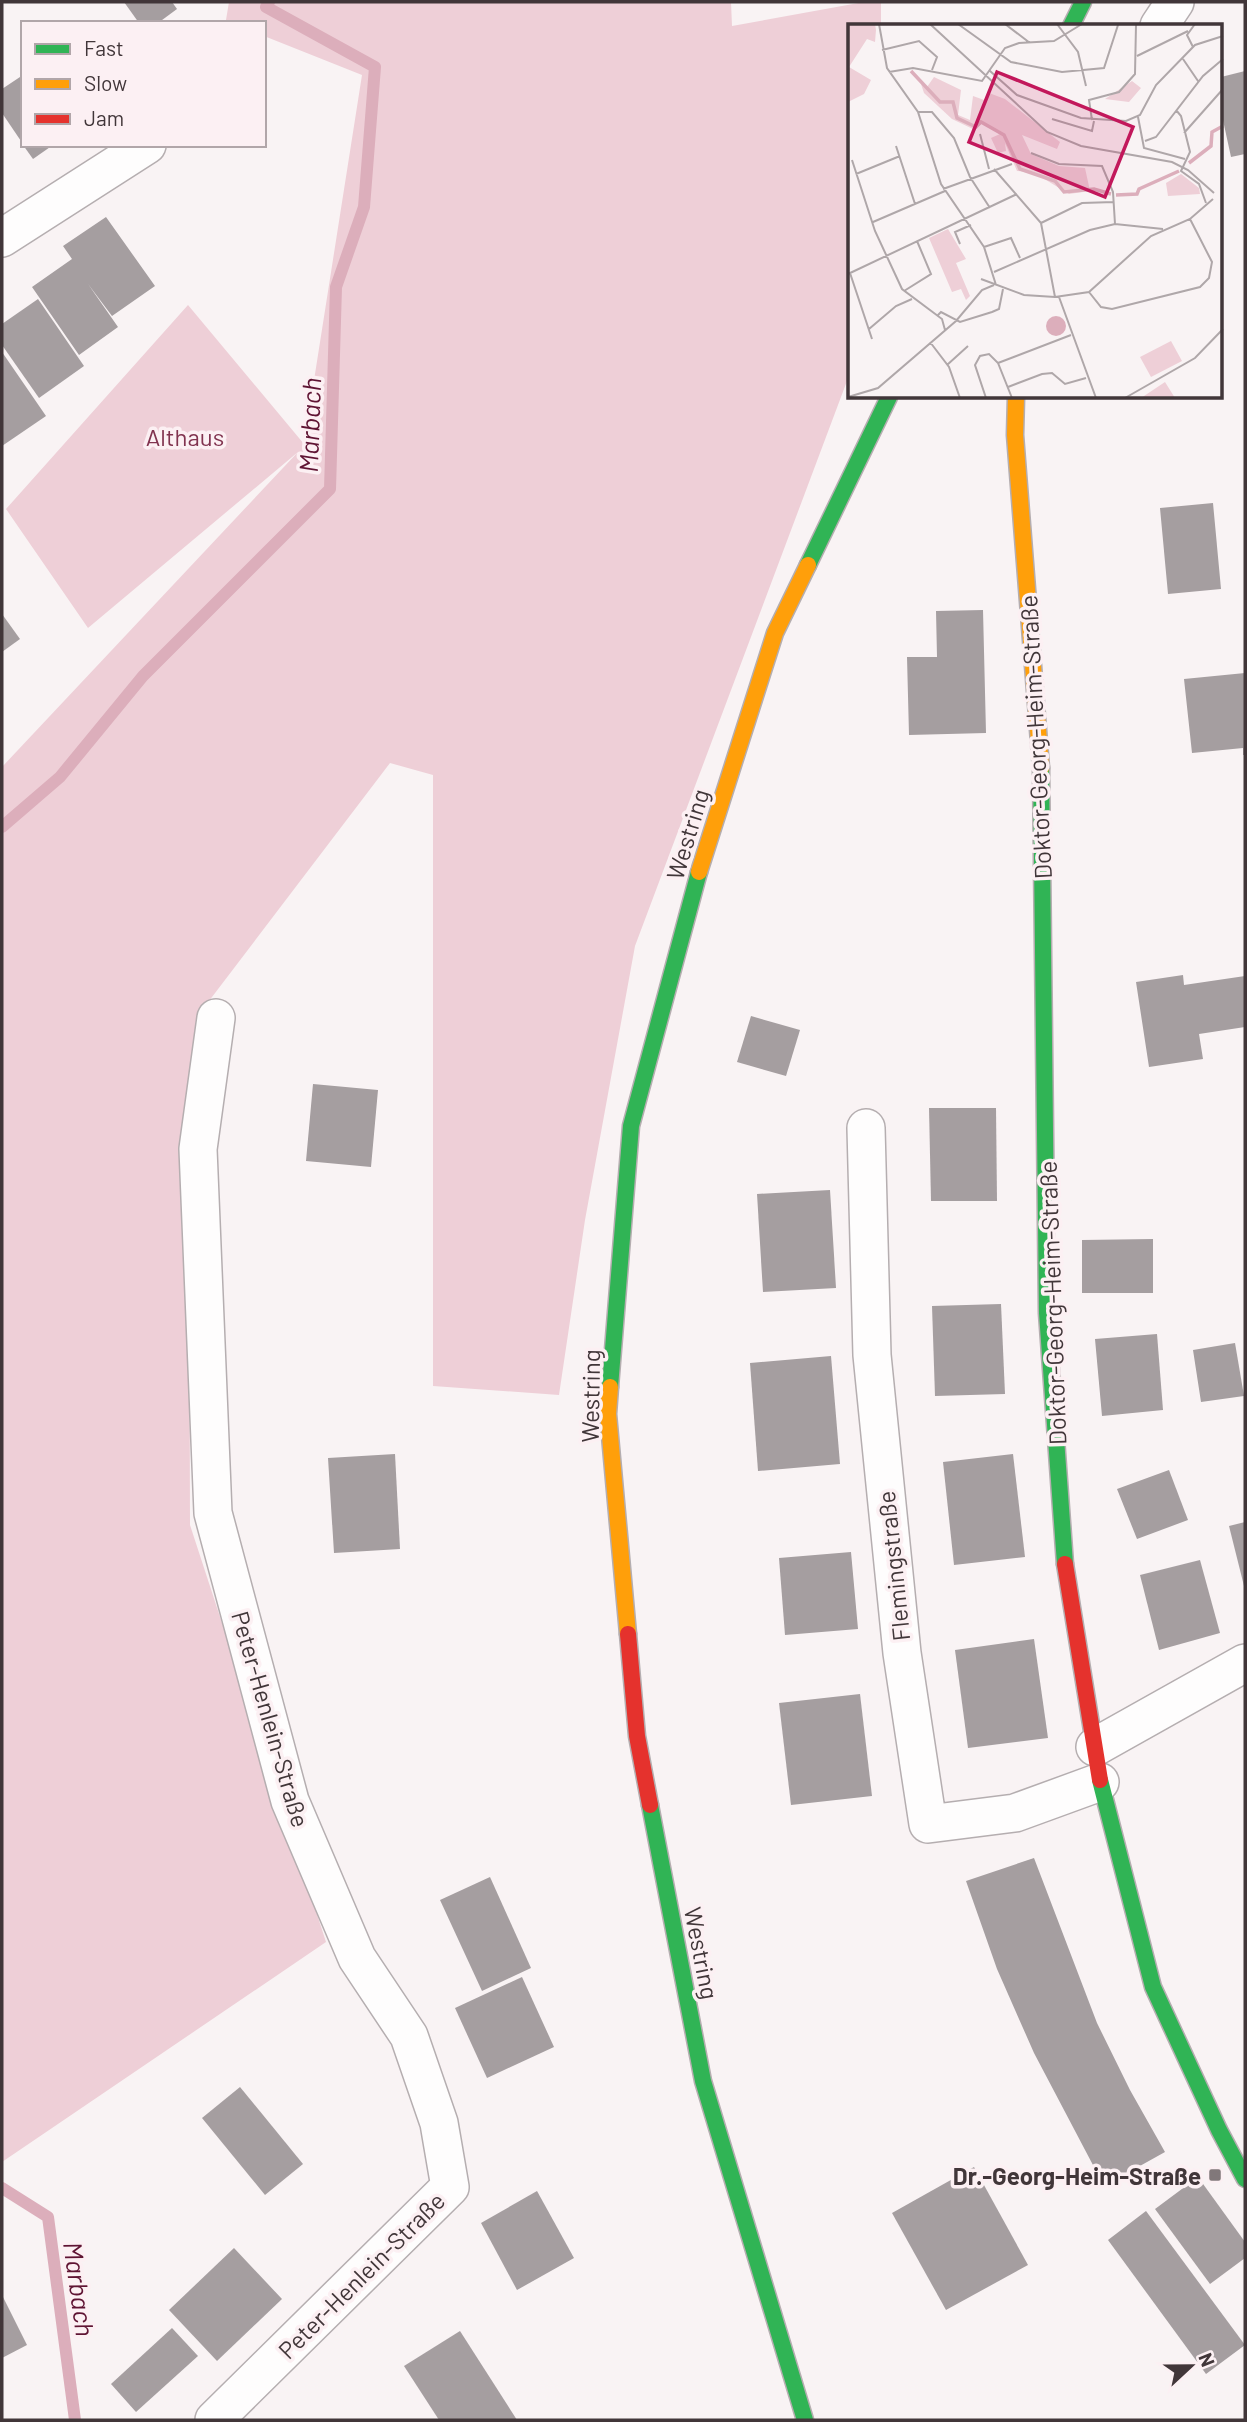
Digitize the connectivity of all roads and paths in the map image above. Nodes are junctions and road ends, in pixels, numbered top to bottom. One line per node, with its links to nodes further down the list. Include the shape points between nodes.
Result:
1 (1083, 2): 3 (main road)
2 (1175, 2): 4 (street)
3 (1072, 24)
4 (1160, 24)
5 (144, 147): 6 (street)
6 (2, 238)
7 (888, 399): 15 (main road, Westring, via 775,634 694,888 631,1126 608,1414 637,1736 703,2081)
8 (1016, 399): 12 (main road, Doktor-Georg-Heim-Straße, via 1043,790 1047,1313 1065,1563)
9 (216, 1018): 14 (street, Peter-Henlein-Straße, via 198,1149 213,1513 290,1801 357,1958 410,2036 439,2123 450,2187)
10 (866, 1128): 12 (street, Flemingstraße, via 872,1355 902,1653 928,1824 1016,1813)
11 (1245, 1663): 12 (street)
12 (1098, 1765): 13 (main road, Doktor-Georg-Heim-Straße, via 1153,1987)
13 (1245, 2179)
14 (214, 2420)
15 (805, 2420)

